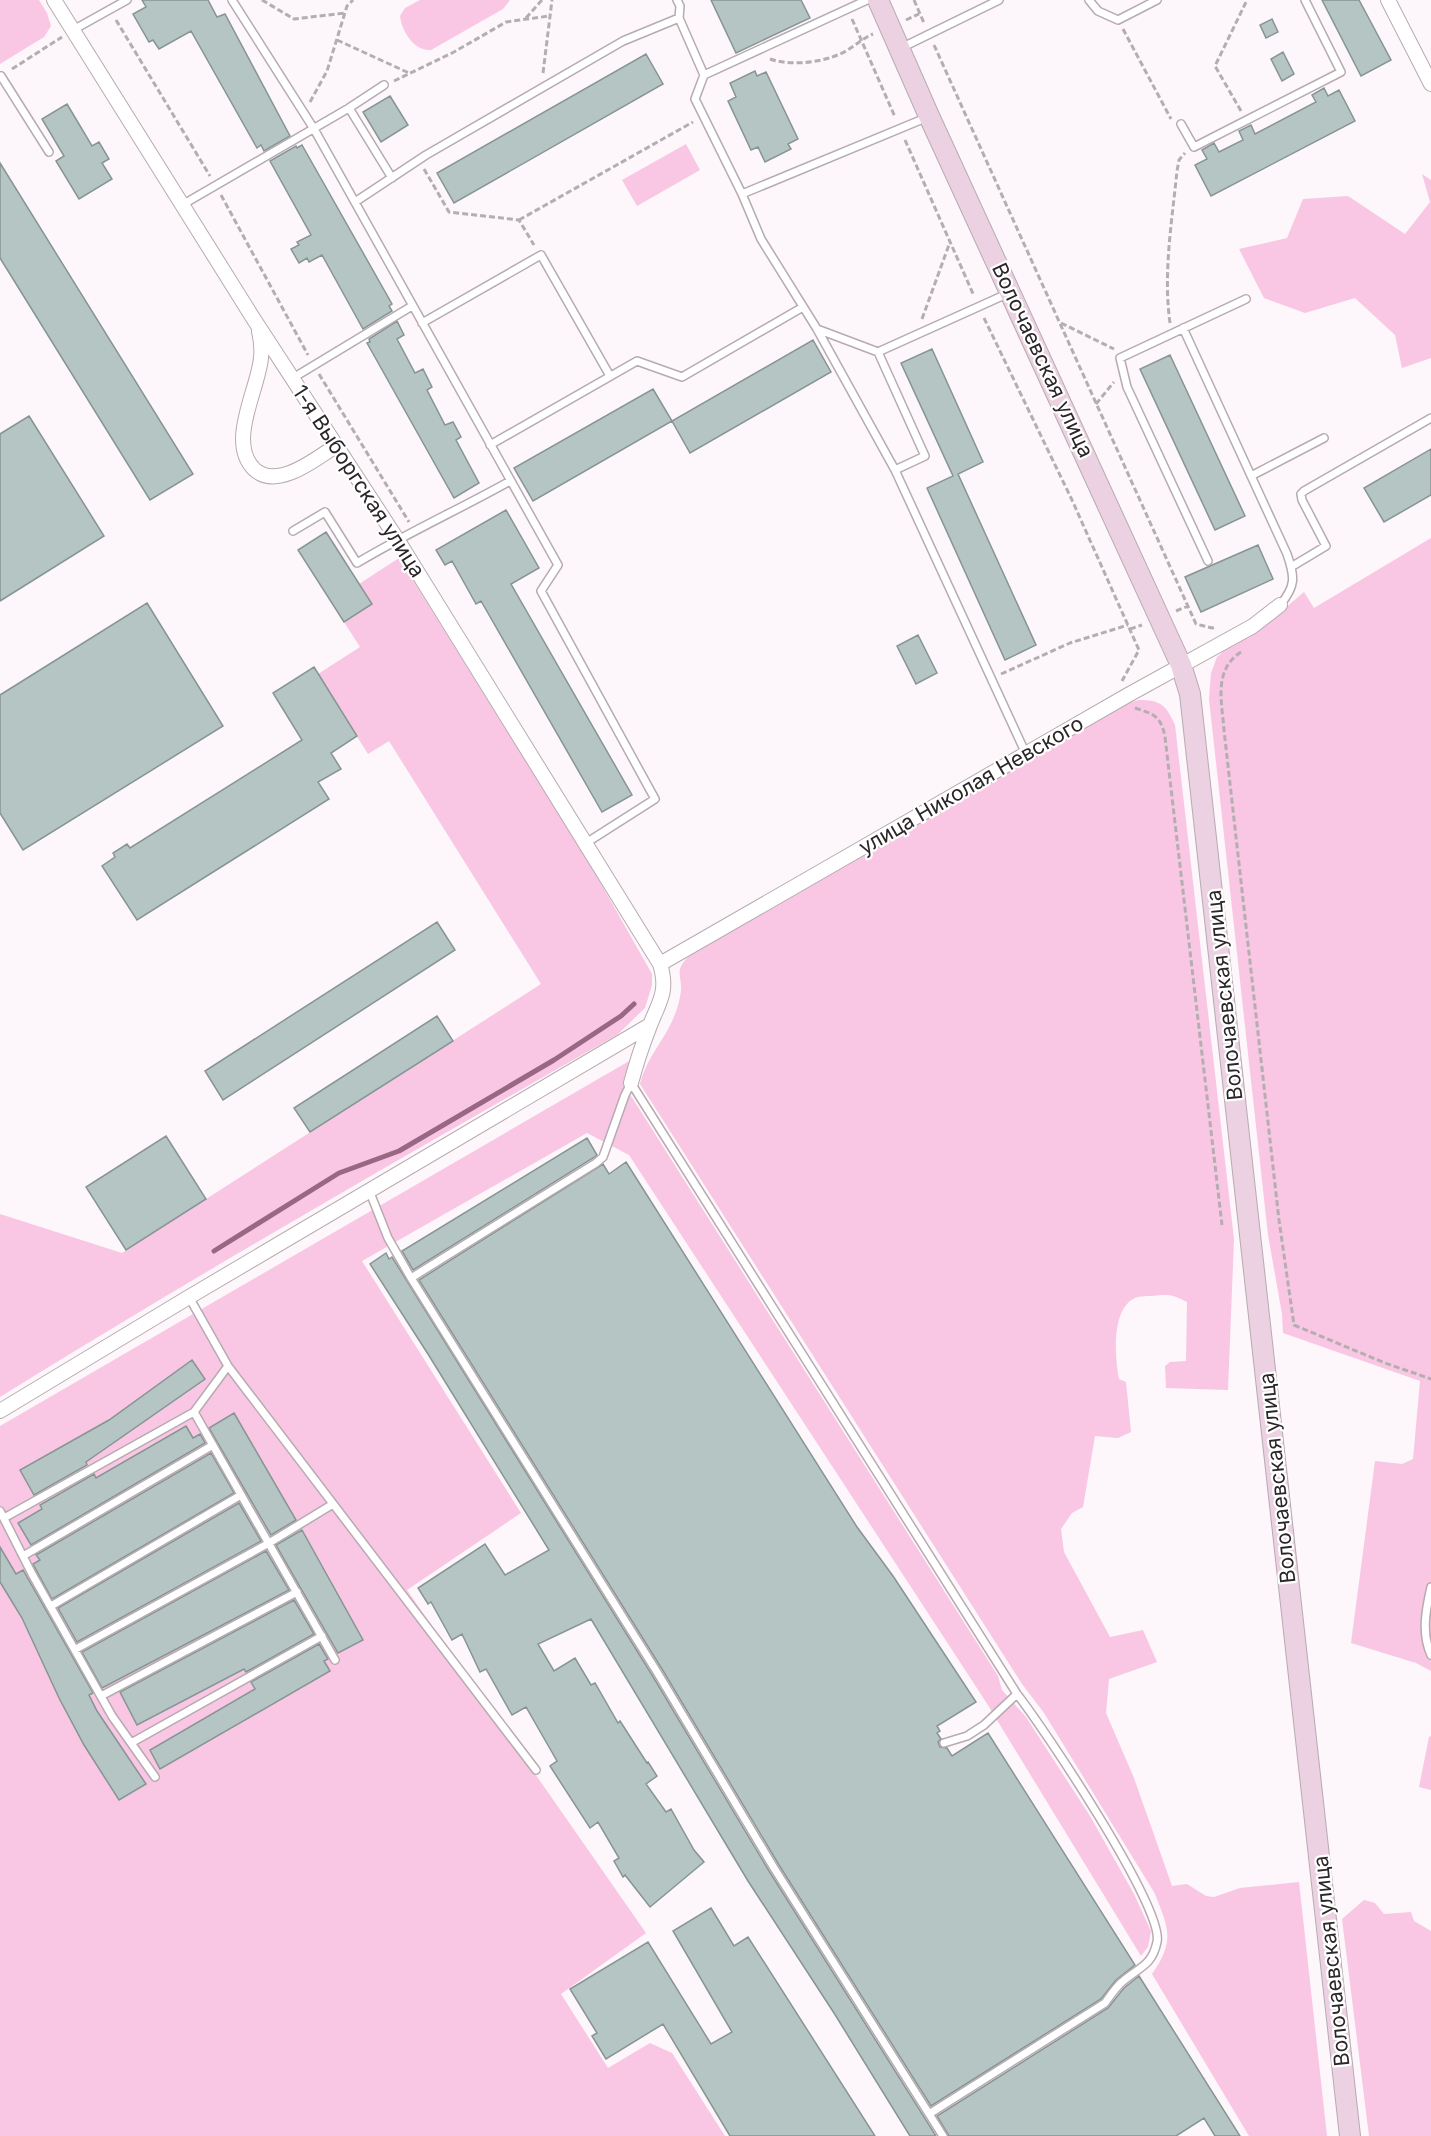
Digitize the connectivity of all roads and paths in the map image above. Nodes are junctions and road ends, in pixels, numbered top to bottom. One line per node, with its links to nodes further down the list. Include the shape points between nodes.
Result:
1 (54, 0): 24 (street, 1-я Выборгская улица)
2 (127, 0): 17 (lane)
3 (232, 0): 36 (lane)
4 (262, 0): 19 (path, via 294,19)
5 (354, 0): 19 (path)
6 (542, 0): 22 (path)
7 (552, 0): 20 (path)
8 (677, 0): 21 (lane)
9 (867, 0): 18 (lane)
10 (878, 0): 27 (street, Волочаевская улица)
11 (999, 0): 27 (lane)
12 (1089, 0): 23 (lane, via 1098,11)
13 (1157, 0): 23 (lane)
14 (1247, 0): 40 (path, via 1215,66)
15 (1305, 0): 40 (lane, via 1341,72)
16 (1388, 0): 32 (street)
17 (110, 9): 24 (lane); 48 (path)
18 (848, 9): 25 (path); 28 (lane)
19 (345, 13): 26 (path)
20 (549, 16): 22 (path); 34 (path)
21 (679, 18): 30 (lane); 34 (lane, via 623,41)
22 (525, 19): 29 (path, via 506,22)
23 (1118, 20): 39 (path)
24 (73, 30): 31 (path); 51 (street, 1-я Выборгская улица)
25 (861, 39): 28 (path, via 839,55 816,61 778,62); 42 (path)
26 (337, 40): 29 (path); 36 (path, via 327,70)
27 (900, 48): 38 (street, Волочаевская улица)
28 (760, 49): 30 (lane)
29 (409, 74): 33 (path)
30 (704, 75): 37 (lane, via 695,99)
31 (1, 76): 45 (lane)
32 (1431, 84)
33 (384, 85): 35 (lane)
34 (541, 88): 46 (lane)
35 (349, 108): 43 (lane); 47 (lane)
36 (304, 113): 43 (lane)
37 (703, 116): 49 (lane); 52 (path)
38 (929, 116): 42 (lane); 55 (street, Волочаевская улица)
39 (1172, 120)
40 (1246, 120): 41 (lane, via 1194,147)
41 (1181, 124)
42 (900, 128): 49 (lane); 53 (path)
43 (314, 129): 48 (lane); 50 (lane)
44 (1188, 150): 66 (path, via 1179,160 1177,171 1168,260)
45 (48, 152)
46 (419, 159): 47 (lane); 52 (path, via 449,212)
47 (392, 178): 50 (lane)
48 (216, 186): 51 (lane); 69 (path)
49 (742, 194): 59 (lane, via 761,239)
50 (355, 202): 57 (lane)
51 (182, 205): 60 (street, 1-я Выборгская улица)
52 (519, 220): 54 (path)
53 (950, 242): 58 (path); 65 (path)
54 (541, 255): 62 (lane); 71 (lane)
55 (1012, 292): 58 (lane); 88 (street, Волочаевская улица)
56 (1246, 299): 63 (lane)
57 (412, 306): 62 (lane); 69 (lane)
58 (979, 306): 65 (lane); 87 (path)
59 (803, 307): 64 (lane); 71 (lane, via 682,377 637,361)
60 (253, 318): 72 (street, 1-я Выборгская улица); 76 (street, via 262,357 242,442 249,463 267,476 280,476)
61 (1059, 322): 68 (path)
62 (422, 323): 77 (lane)
63 (1183, 328): 66 (lane); 79 (lane)
64 (817, 329): 67 (lane); 78 (lane)
65 (917, 334): 67 (lane)
66 (1171, 334): 68 (lane)
67 (878, 352): 78 (lane, via 925,456)
68 (1127, 355): 70 (lane, via 1120,358)
69 (314, 365): 72 (lane); 82 (path)
70 (1123, 371): 73 (path); 84 (lane)
71 (610, 376): 77 (lane)
72 (293, 378): 76 (street, 1-я Выборгская улица)
73 (1096, 404)
74 (1431, 418): 85 (lane, via 1301,494 1326,546)
75 (1324, 438): 79 (lane)
76 (337, 445): 83 (street, 1-я Выборгская улица)
77 (490, 445): 80 (lane)
78 (894, 470): 89 (lane)
79 (1251, 476): 85 (lane)
80 (510, 481): 82 (lane); 92 (lane, via 558,565 541,591 655,799)
81 (293, 531): 83 (lane, via 325,512 357,562)
82 (414, 531): 83 (lane)
83 (397, 539): 92 (street, 1-я Выборгская улица)
84 (1208, 561)
85 (1292, 567): 86 (lane, via 1293,584)
86 (1280, 605): 88 (street, улица Николая Невского, via 1253,626)
87 (1128, 625): 89 (path, via 1070,643); 90 (path, via 1139,650 1121,683)
88 (1181, 665): 90 (street, улица Николая Невского); 126 (street, Волочаевская улица, via 1194,725)
89 (992, 679): 91 (lane)
90 (1128, 695): 91 (street, улица Николая Невского); 98 (path, via 1134,708 1158,718 1166,737)
91 (1026, 753): 93 (street, улица Николая Невского)
92 (586, 843): 93 (street, 1-я Выборгская улица)
93 (660, 964): 94 (street, via 664,987)
94 (650, 1025): 95 (street); 96 (street)
95 (631, 1083): 99 (lane, via 603,1156 596,1163); 118 (lane)
96 (369, 1190): 99 (lane, via 388,1238); 100 (street)
97 (1278, 1220): 102 (path, via 1294,1325 1385,1364)
98 (1222, 1225)
99 (411, 1278): 124 (lane)
100 (189, 1297): 101 (lane); 103 (street)
101 (228, 1366): 104 (lane); 107 (lane)
102 (1431, 1378)
103 (0, 1411)
104 (194, 1412): 105 (lane); 108 (lane)
105 (213, 1445): 106 (lane); 110 (lane)
106 (241, 1495): 109 (lane); 113 (lane)
107 (333, 1504): 109 (lane); 122 (lane)
108 (2, 1514): 110 (lane)
109 (269, 1543): 112 (lane); 115 (lane)
110 (23, 1556): 113 (lane)
111 (1431, 1587): 116 (lane, via 1425,1629)
112 (297, 1592): 114 (lane); 119 (lane)
113 (51, 1606): 115 (lane)
114 (322, 1636): 117 (lane); 120 (lane)
115 (76, 1649): 119 (lane)
116 (1431, 1655)
117 (335, 1660)
118 (1017, 1694): 121 (lane, via 968,1736); 124 (lane, via 1038,1720 1108,1833 1153,1917 1158,1940 1150,1962 1121,1982 1105,2003)
119 (101, 1696): 120 (lane)
120 (131, 1743): 123 (lane)
121 (944, 1743)
122 (536, 1770)
123 (155, 1776)
124 (929, 2114): 125 (lane)
125 (943, 2136)
126 (1350, 2136)

